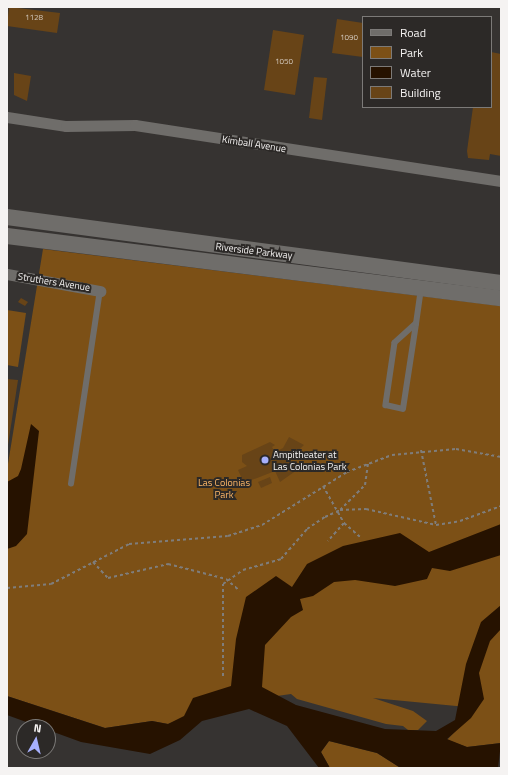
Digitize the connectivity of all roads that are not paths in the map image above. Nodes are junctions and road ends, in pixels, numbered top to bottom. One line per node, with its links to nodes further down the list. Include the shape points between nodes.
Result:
1 (7, 117): 2 (street, Kimball Avenue, via 66,126 135,125)
2 (501, 181)
3 (7, 217): 6 (main road, Riverside Parkway)
4 (7, 236): 7 (main road, Riverside Parkway)
5 (7, 274): 8 (street, Struthers Avenue)
6 (501, 283)
7 (421, 288): 9 (main road, Riverside Parkway); 10 (lane)
8 (100, 291): 11 (lane)
9 (501, 298)
10 (416, 324): 10 (lane, via 403,409 386,405 395,343)
11 (71, 484)

